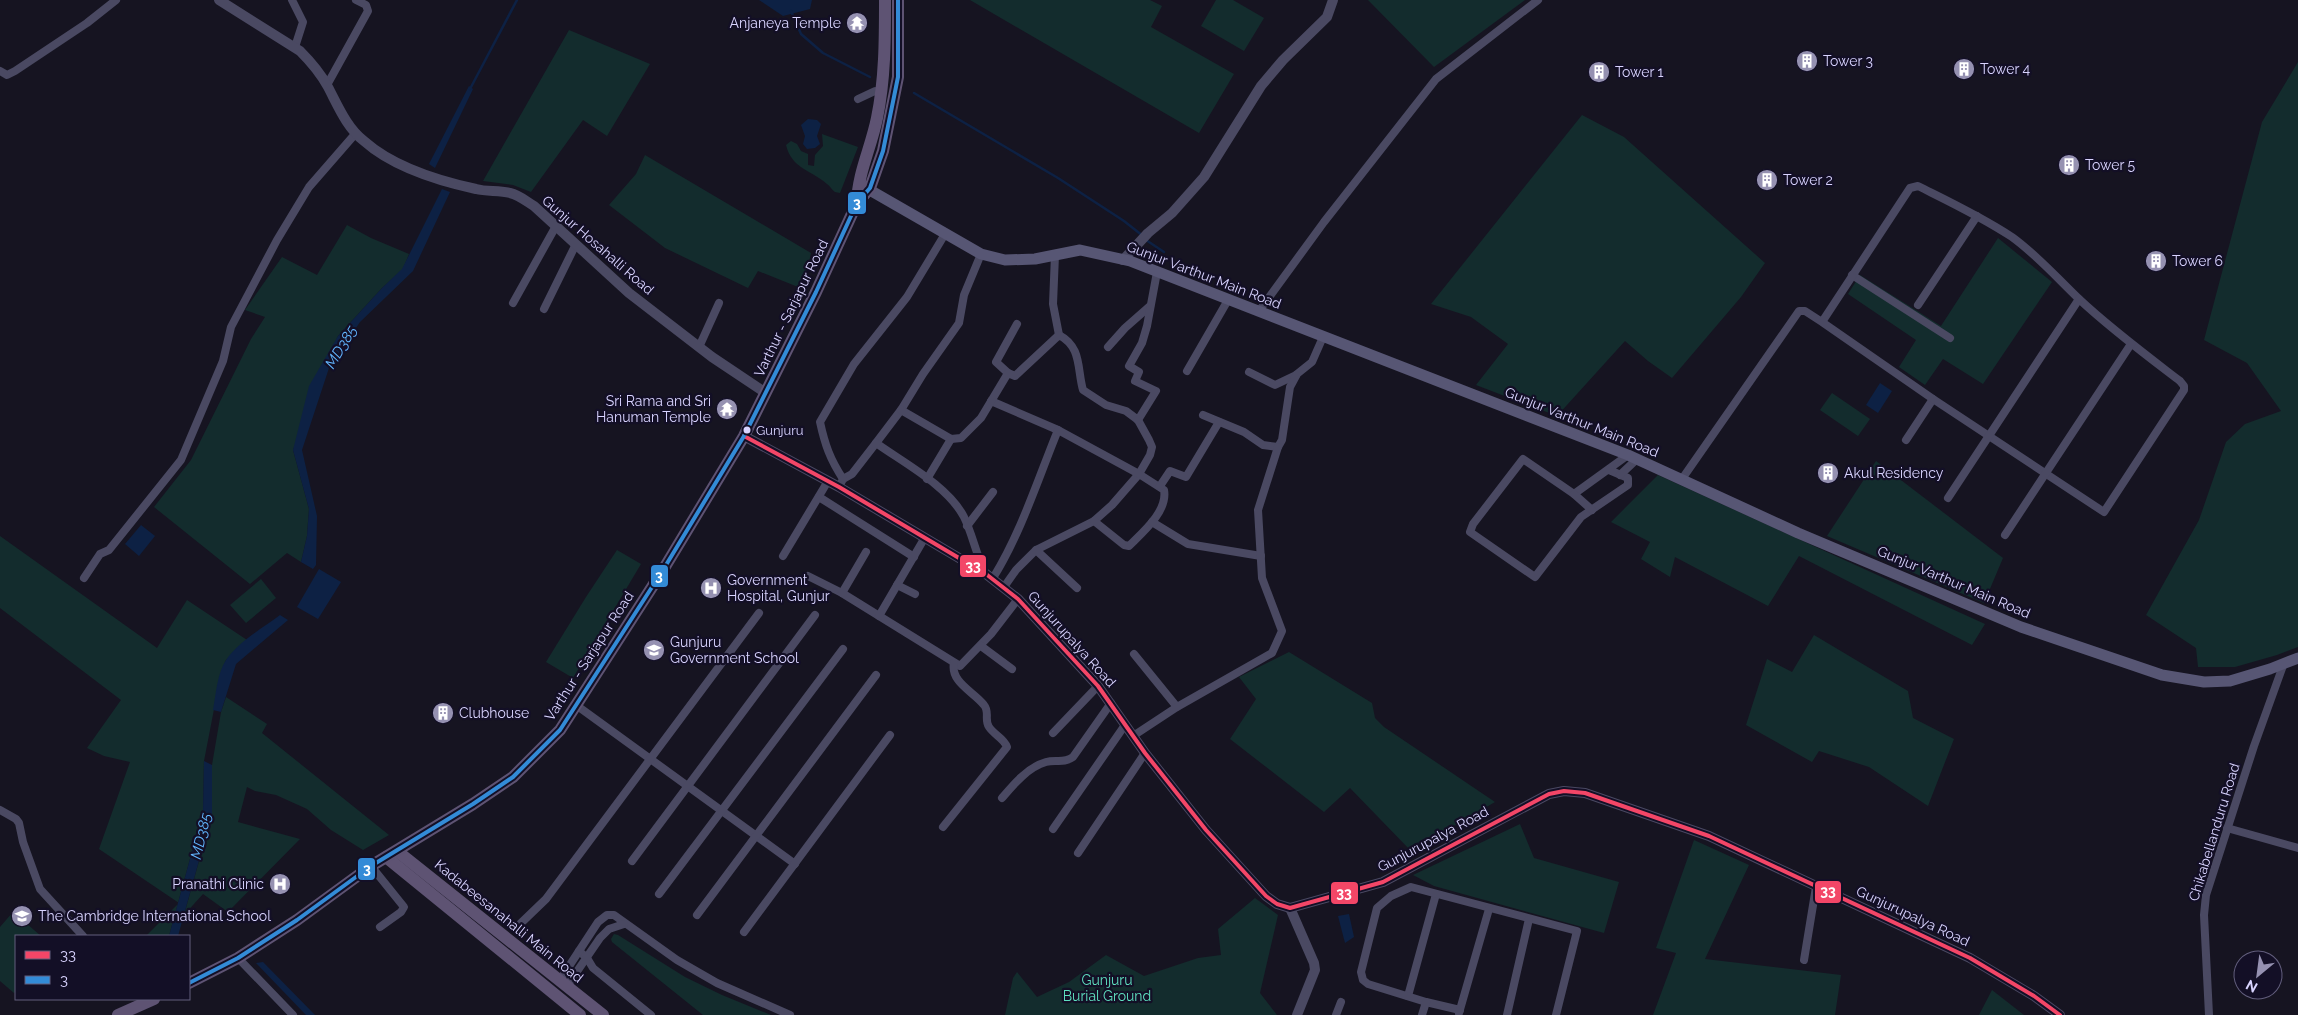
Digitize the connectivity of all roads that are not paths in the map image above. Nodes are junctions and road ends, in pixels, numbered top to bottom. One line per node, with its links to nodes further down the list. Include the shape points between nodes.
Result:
1 (116, 0): 10 (street, via 16,71 8,75)
2 (219, 0): 9 (street, Gunjur Hosahalli Road)
3 (292, 0): 9 (street, via 303,22)
4 (356, 0): 11 (street, via 366,5 368,12)
5 (885, 0): 12 (main road, Varthur - Sarjapur Road)
6 (898, 0): 16 (main road, Varthur - Sarjapur Road, via 898,77 884,151)
7 (1333, 0): 24 (street, via 1327,16 1261,86 1204,177)
8 (1538, 0): 34 (street, via 1436,79)
9 (295, 46): 11 (street, Gunjur Hosahalli Road)
10 (0, 71)
11 (327, 85): 14 (street, Gunjur Hosahalli Road)
12 (882, 95): 13 (street, via 874,91); 15 (main road, Varthur - Sarjapur Road)
13 (858, 99)
14 (356, 133): 19 (street, Gunjur Hosahalli Road, via 383,155 435,178 480,190 510,193 534,206); 90 (street, via 309,187 277,240 231,327 223,361 181,460 109,550 100,554)
15 (857, 183): 16 (main road, Gunjur Varthur Main Road); 17 (main road, Varthur - Sarjapur Road)
16 (870, 188): 17 (main road, Varthur - Sarjapur Road); 20 (main road, Gunjur Varthur Main Road)
17 (857, 203): 47 (main road, Varthur - Sarjapur Road)
18 (1977, 216): 26 (street, via 1918,186 1910,188); 27 (street, via 2012,238 2051,270); 32 (street)
19 (556, 226): 21 (street, Gunjur Hosahalli Road); 29 (street)
20 (945, 234): 22 (main road, Gunjur Varthur Main Road); 69 (street, via 907,297 854,364 820,422 823,442)
21 (576, 244): 33 (street); 41 (street, Gunjur Hosahalli Road, via 630,293)
22 (981, 254): 23 (main road, Gunjur Varthur Main Road, via 1005,260); 50 (street, via 964,295 959,323)
23 (1056, 255): 24 (main road, Gunjur Varthur Main Road, via 1080,250); 37 (street, via 1053,304)
24 (1123, 260): 25 (main road, Gunjur Varthur Main Road)
25 (1157, 272): 28 (main road, Gunjur Varthur Main Road); 31 (street)
26 (1852, 275): 35 (street); 39 (street)
27 (2079, 299): 40 (street); 56 (street)
28 (1228, 300): 34 (main road, Gunjur Varthur Main Road); 43 (street)
29 (513, 303)
30 (720, 303): 41 (street)
31 (1150, 306): 42 (street); 52 (street, via 1142,343 1128,366 1139,372 1135,381 1156,391)
32 (1918, 306)
33 (544, 309)
34 (1259, 311): 38 (main road, Gunjur Varthur Main Road)
35 (1822, 322): 48 (street); 67 (street, via 1806,311 1798,312)
36 (1017, 324): 45 (street, via 996,362)
37 (1059, 335): 45 (street, via 1015,376); 52 (street, via 1077,352 1083,390)
38 (1323, 337): 46 (street, via 1312,362); 61 (main road, Gunjur Varthur Main Road)
39 (1950, 338)
40 (2131, 344): 63 (street); 63 (street, via 2180,381 2184,390 2104,512)
41 (698, 347): 47 (street, Gunjur Hosahalli Road)
42 (1108, 347)
43 (1187, 370)
44 (1249, 372): 46 (street, via 1275,385)
45 (1008, 373): 49 (street)
46 (1297, 374): 60 (street, via 1287,394 1282,440)
47 (766, 393): 55 (main road, Varthur - Sarjapur Road)
48 (1933, 399): 56 (street); 58 (street)
49 (991, 401): 54 (street); 57 (street, via 981,418 961,438)
50 (901, 410): 57 (street); 59 (street)
51 (1203, 416): 53 (street)
52 (1138, 420): 64 (street, via 1152,448)
53 (1219, 422): 60 (street, via 1244,432 1263,445); 70 (street, via 1186,477 1170,471)
54 (1058, 430): 64 (street); 86 (street)
55 (744, 436): 68 (street, Gunjurupalya Road); 110 (main road, Varthur - Sarjapur Road)
56 (1990, 436): 63 (street); 74 (street)
57 (951, 439): 66 (street)
58 (1906, 440)
59 (876, 443): 66 (street); 69 (street)
60 (1278, 447): 84 (street, via 1258,510)
61 (1632, 457): 62 (street); 65 (street); 67 (main road, Gunjur Varthur Main Road)
62 (1609, 470): 65 (street); 72 (street)
63 (2047, 473): 79 (street)
64 (1139, 474): 70 (street); 76 (street)
65 (1620, 475): 75 (street, via 1628,478 1628,485)
66 (927, 479): 78 (street, via 950,498 964,516)
67 (1682, 479): 105 (main road, Gunjur Varthur Main Road, via 1798,533 2021,627 2162,674 2204,682 2230,681)
68 (828, 481): 69 (street, Gunjurupalya Road); 73 (street)
69 (841, 483): 80 (street, Gunjurupalya Road)
70 (1160, 486): 77 (street, via 1165,496)
71 (993, 492): 78 (street)
72 (1574, 494): 75 (street); 75 (street, via 1523,459 1472,524 1470,532 1535,577 1582,517)
73 (819, 497): 83 (street); 85 (street)
74 (1948, 498)
75 (1592, 510)
76 (1094, 521): 77 (street, via 1128,546); 81 (street)
77 (1152, 522): 84 (street, via 1188,544)
78 (967, 526): 89 (street)
79 (2005, 535)
80 (924, 539): 85 (street); 89 (street, Gunjurupalya Road)
81 (1036, 550): 87 (street); 93 (street)
82 (866, 552): 94 (street)
83 (783, 556)
84 (1261, 556): 111 (street, via 1262,578 1282,631 1272,653)
85 (914, 557): 91 (street)
86 (1003, 562): 87 (street); 89 (street)
87 (1016, 570): 92 (street)
88 (808, 576): 94 (street)
89 (990, 576): 92 (street, Gunjurupalya Road)
90 (84, 578)
91 (897, 585): 95 (street); 99 (street)
92 (1004, 587): 96 (street, Gunjurupalya Road)
93 (1077, 588)
94 (842, 593): 99 (street)
95 (914, 594)
96 (1018, 599): 100 (street); 108 (street, Gunjurupalya Road)
97 (759, 613): 117 (street)
98 (815, 615): 118 (street)
99 (880, 616): 104 (street)
100 (981, 646): 104 (street, via 964,664); 106 (street)
101 (843, 649): 121 (street)
102 (1134, 654): 111 (street)
103 (2298, 658): 105 (main road, Gunjur Varthur Main Road)
104 (954, 663): 122 (street, via 955,675 985,706 989,727 1007,747)
105 (2284, 663): 123 (street, Chikabellanduru Road)
106 (1012, 669)
107 (876, 675): 125 (street)
108 (1098, 686): 109 (street, Gunjurupalya Road); 113 (street)
109 (1111, 703): 112 (street, Gunjurupalya Road); 119 (street, via 1073,758 1067,762 1045,762 1034,768 1012,785)
110 (576, 705): 117 (street); 128 (main road, Varthur - Sarjapur Road, via 553,738 513,777)
111 (1177, 707): 115 (street)
112 (1125, 725): 115 (street, Gunjurupalya Road); 124 (street)
113 (1053, 732)
114 (890, 735): 130 (street)
115 (1133, 736): 116 (street, Gunjurupalya Road)
116 (1145, 753): 127 (street); 137 (street, Gunjurupalya Road, via 1206,830 1256,885 1277,904)
117 (650, 759): 118 (street); 141 (street, via 546,899)
118 (689, 787): 121 (street); 129 (street)
119 (1002, 798)
120 (0, 810): 145 (street, via 19,823 40,889)
121 (721, 811): 125 (street); 134 (street)
122 (944, 827)
123 (2227, 828): 126 (street); 169 (street, Chikabellanduru Road, via 2204,906)
124 (1053, 829)
125 (757, 836): 130 (street); 139 (street)
126 (2298, 848)
127 (1078, 853)
128 (392, 854): 131 (main road, Varthur - Sarjapur Road); 151 (main road, Kadabeesanahalli Main Road); 160 (main road, Kadabeesanahalli Main Road)
129 (632, 862)
130 (794, 864): 144 (street)
131 (370, 866): 143 (street, via 404,907); 147 (main road, Varthur - Sarjapur Road, via 297,920)
132 (1383, 882): 133 (street, Gunjurupalya Road, via 1549,794 1578,791 1709,836); 136 (street); 137 (street, Gunjurupalya Road)
133 (1816, 887): 149 (street); 168 (street, Gunjurupalya Road, via 1970,958)
134 (659, 894)
135 (1436, 894): 136 (street, via 1411,887); 138 (street); 152 (street)
136 (1391, 896): 152 (street, via 1377,908 1361,972 1368,984)
137 (1290, 908): 157 (street, via 1315,970)
138 (1489, 909): 140 (street); 156 (street)
139 (697, 915)
140 (1530, 919): 166 (street); 167 (street, via 1577,931)
141 (520, 924)
142 (624, 924): 146 (street, via 614,915 607,916 598,922); 148 (street, via 609,928); 163 (street, via 717,983)
143 (380, 927)
144 (744, 932)
145 (82, 935)
146 (579, 951): 148 (street); 151 (street)
147 (238, 958): 150 (main road, Varthur - Sarjapur Road); 159 (street)
148 (587, 958): 151 (street); 162 (street, via 593,968)
149 (1804, 960)
150 (190, 982)
151 (564, 983): 161 (main road, Kadabeesanahalli Main Road)
152 (1408, 996): 155 (street)
153 (149, 1000): 158 (main road)
154 (1341, 1002): 164 (street)
155 (1426, 1002): 156 (street); 165 (street)
156 (1459, 1012)
157 (1298, 1014)
158 (118, 1015)
159 (293, 1015)
160 (580, 1015)
161 (603, 1015)
162 (651, 1015)
163 (790, 1015)
164 (1336, 1015)
165 (1422, 1015)
166 (1507, 1015)
167 (1556, 1015)
168 (2060, 1015)
169 (2209, 1015)

